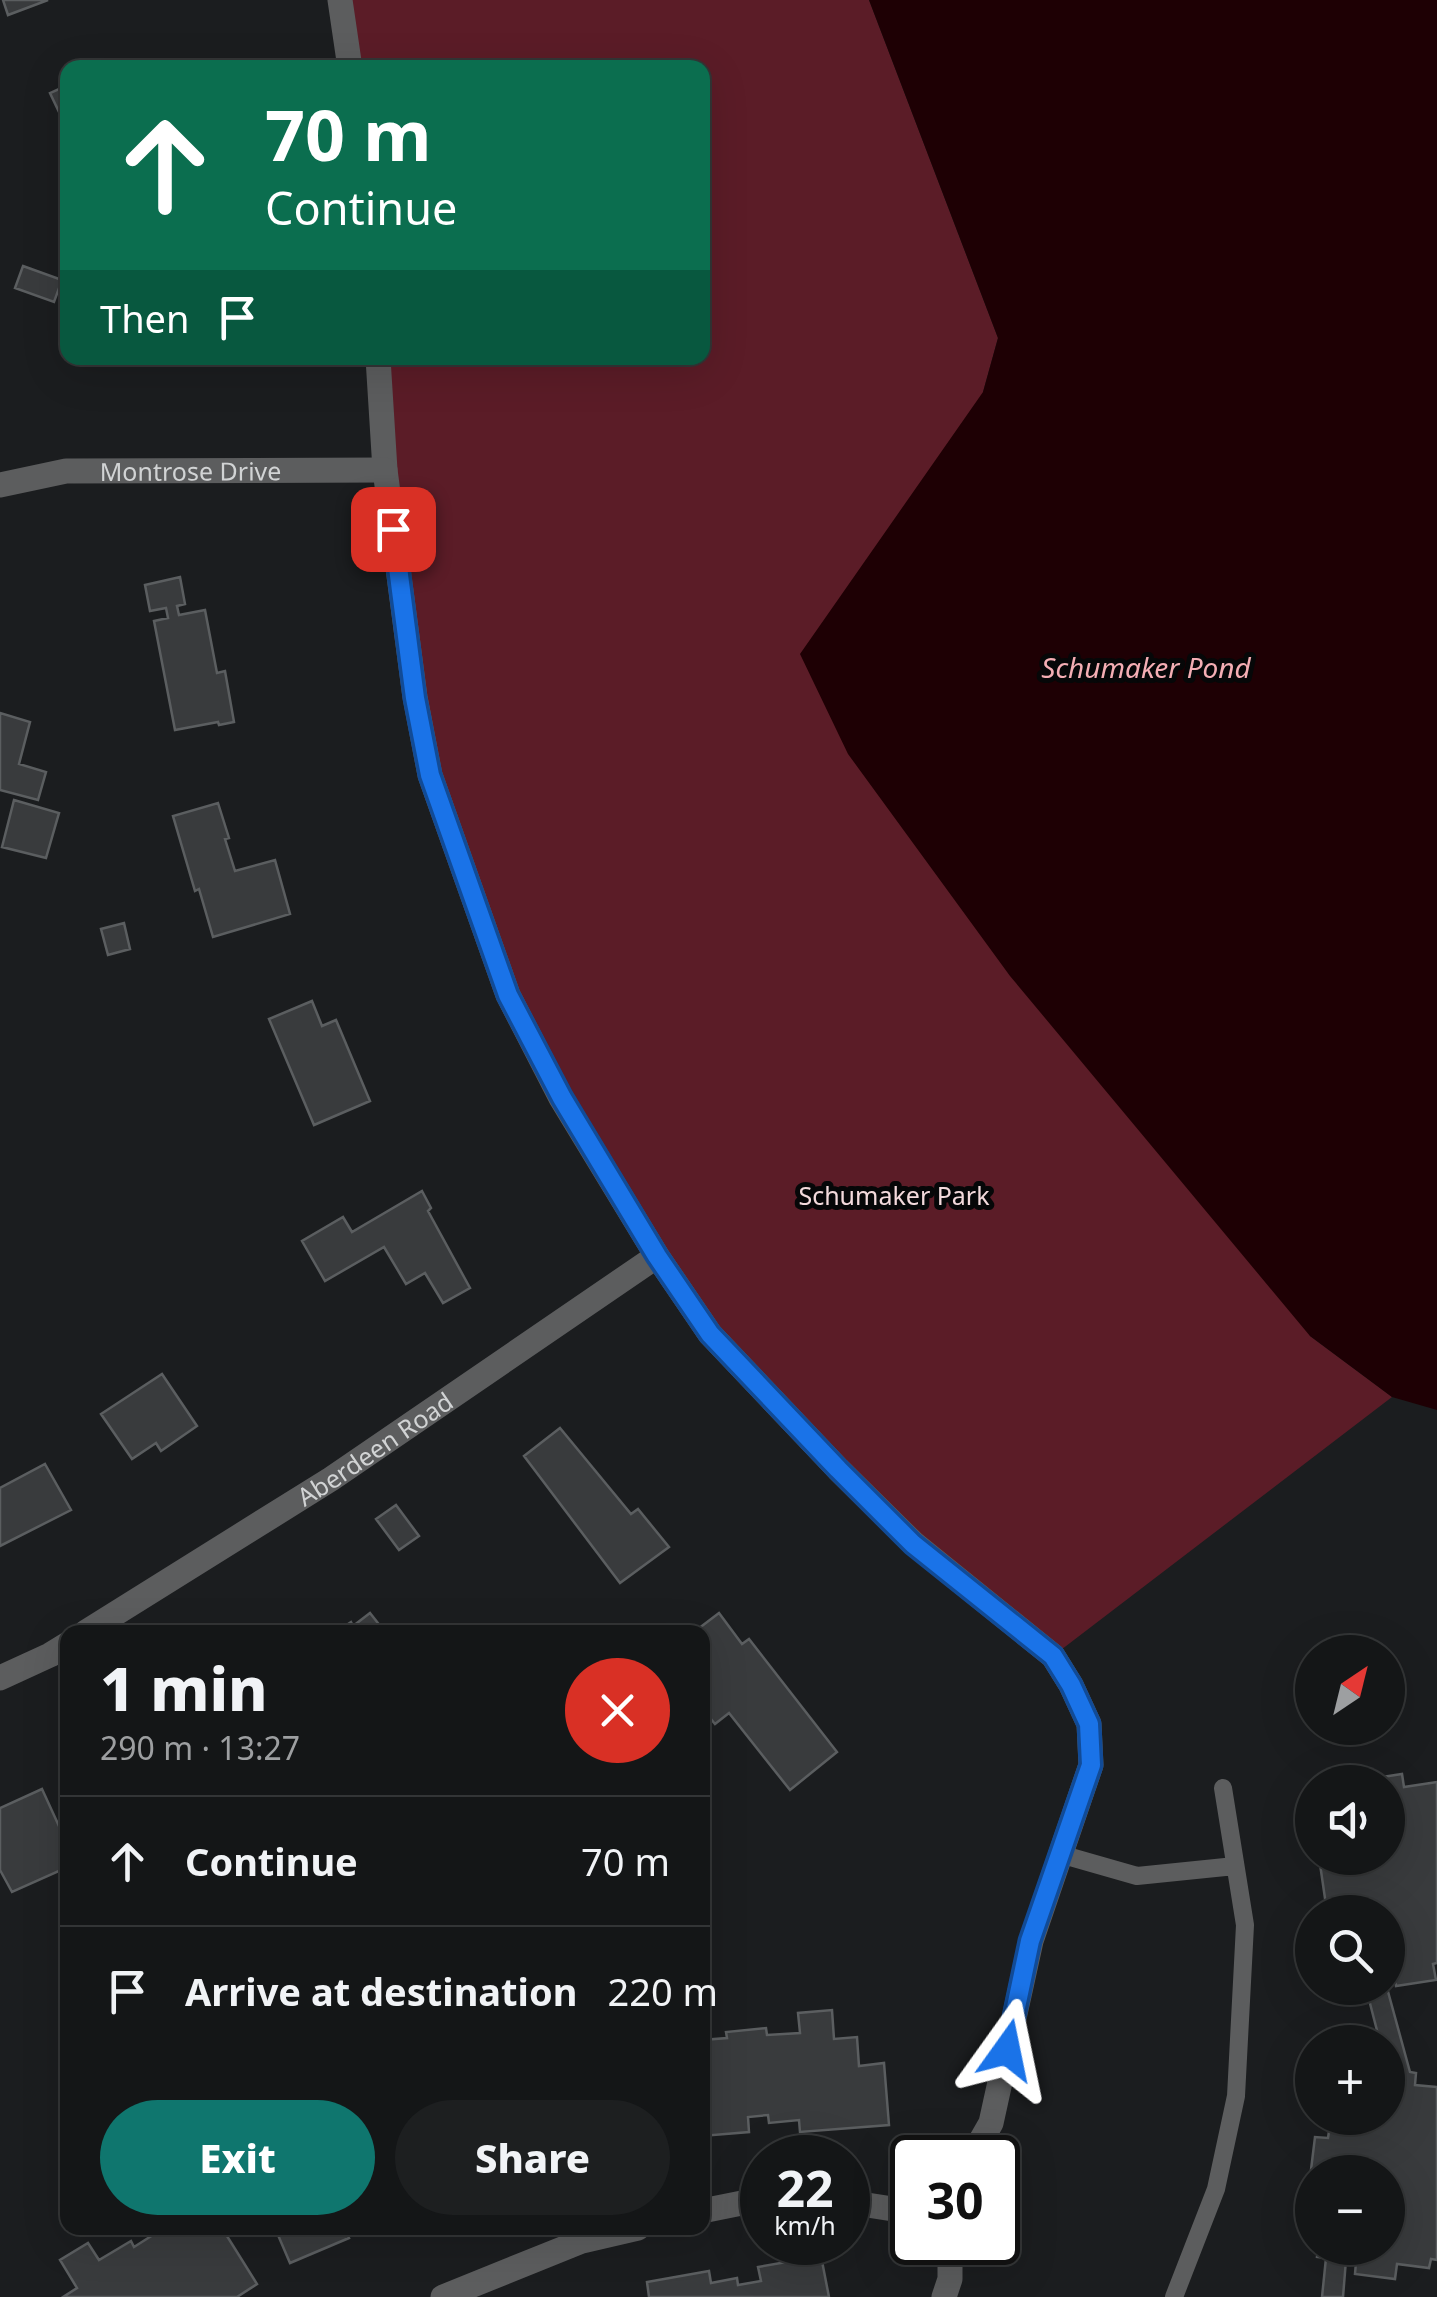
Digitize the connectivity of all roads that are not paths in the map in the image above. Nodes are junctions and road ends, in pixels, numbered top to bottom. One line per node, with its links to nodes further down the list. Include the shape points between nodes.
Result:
1 (340, 0): 2 (street)
2 (349, 60)
3 (378, 365): 4 (street)
4 (386, 470): 5 (street, Montrose Drive, via 66,471); 6 (street, via 430,775 508,995)
5 (0, 485)
6 (657, 1256): 7 (street, Aberdeen Road, via 330,1479); 11 (street, via 710,1334 838,1469 913,1544 1053,1656 1089,1724 1091,1765)
7 (97, 1625)
8 (60, 1648): 9 (street)
9 (0, 1678)
10 (1223, 1788): 12 (lane)
11 (1060, 1854): 12 (lane, via 1137,1876); 13 (street, via 1030,1941)
12 (1236, 1866): 20 (lane, via 1245,1924 1236,2096 1216,2188)
13 (984, 2135)
14 (740, 2203): 15 (street)
15 (710, 2209)
16 (608, 2235): 18 (street)
17 (950, 2265): 19 (street)
18 (443, 2297)
19 (944, 2297)
20 (1174, 2297)

